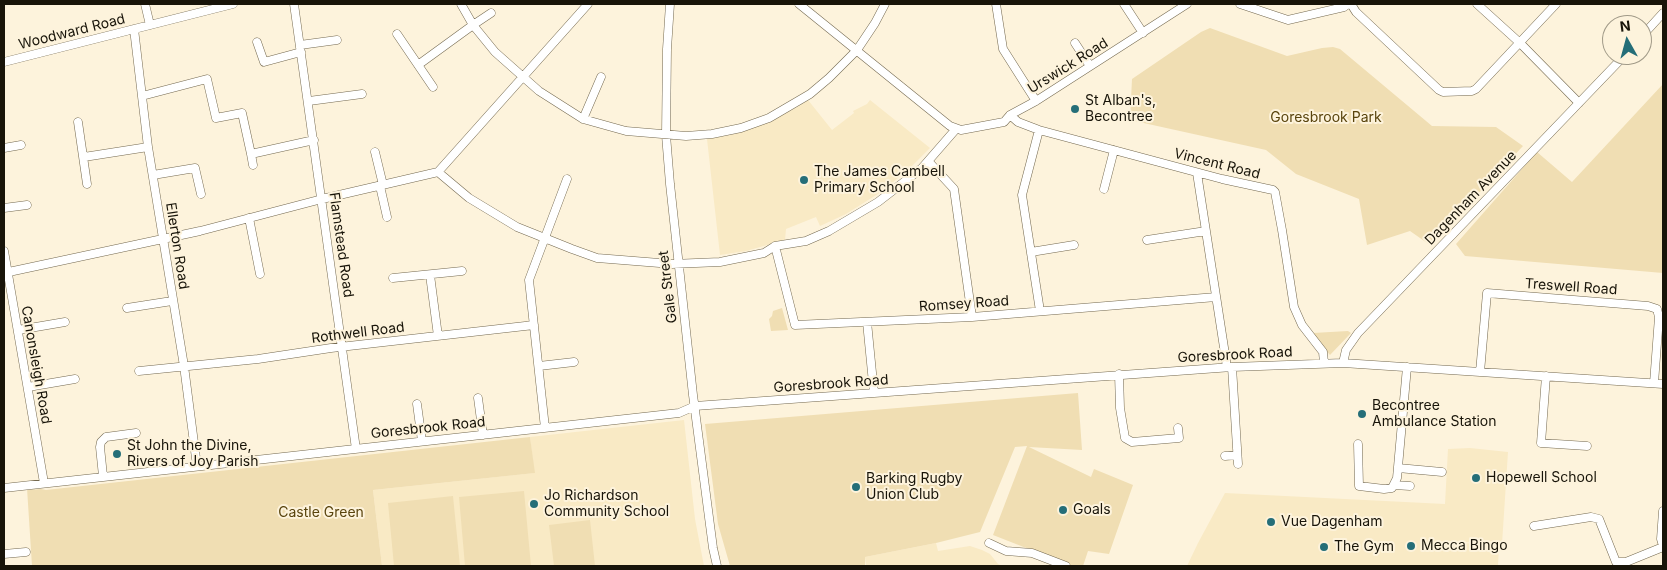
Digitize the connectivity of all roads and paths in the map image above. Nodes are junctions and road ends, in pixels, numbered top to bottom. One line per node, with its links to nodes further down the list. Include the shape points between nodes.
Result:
1 (145, 4): 18 (street)
2 (229, 4): 18 (street, Woodward Road)
3 (294, 4): 28 (street, Flamstead Road)
4 (461, 4): 19 (street)
5 (588, 4): 34 (street)
6 (670, 4): 47 (street, Gale Street)
7 (799, 4): 29 (street)
8 (885, 4): 29 (street)
9 (996, 4): 40 (street, via 1003,49)
10 (1124, 4): 22 (street)
11 (1187, 4): 22 (street, Urswick Road)
12 (1240, 4): 13 (street, via 1288,20)
13 (1350, 4): 27 (street, via 1443,92 1472,91)
14 (1477, 4): 27 (street)
15 (1556, 4): 27 (street)
16 (491, 13): 19 (street)
17 (1663, 13): 20 (street)
18 (150, 25): 21 (street, Woodward Road)
19 (473, 25): 31 (street); 34 (street, via 495,52)
20 (1652, 25)
21 (134, 29): 30 (street, Woodward Road); 38 (street, Ellerton Road)
22 (1144, 33): 33 (street, Urswick Road)
23 (397, 34): 31 (street)
24 (336, 40): 28 (street)
25 (258, 42): 28 (street, via 264,62)
26 (1075, 43): 33 (street)
27 (1520, 43): 41 (street)
28 (301, 49): 39 (street, Flamstead Road)
29 (857, 50): 45 (street); 47 (street, via 810,94 769,118 712,134)
30 (4, 62)
31 (418, 65): 36 (street)
32 (1615, 65): 41 (street, Dagenham Avenue)
33 (1090, 66): 40 (street, Urswick Road)
34 (523, 77): 43 (street); 58 (street)
35 (601, 77): 43 (street)
36 (433, 87)
37 (362, 94): 39 (street)
38 (142, 96): 50 (street, Ellerton Road); 54 (street, via 206,76 216,118 242,113)
39 (309, 101): 48 (street, Flamstead Road)
40 (1036, 101): 42 (street, Urswick Road)
41 (1579, 103): 98 (street, Dagenham Avenue, via 1358,333 1346,350)
42 (1010, 115): 45 (street, Urswick Road, via 1004,122); 46 (street, Vincent Road, via 1018,122)
43 (583, 119): 47 (street, via 626,131)
44 (78, 122): 55 (street)
45 (956, 129): 56 (street)
46 (1039, 130): 52 (street, Vincent Road); 78 (street, via 1022,195)
47 (666, 135): 79 (street, Gale Street)
48 (314, 140): 54 (street); 66 (street, Flamstead Road)
49 (21, 145): 51 (street)
50 (148, 146): 55 (street); 60 (street, Ellerton Road)
51 (4, 148)
52 (1114, 150): 59 (street, Vincent Road); 64 (street)
53 (375, 152): 63 (street)
54 (251, 154): 57 (street)
55 (84, 157): 62 (street)
56 (929, 162): 76 (street, via 878,202 829,231 806,241); 89 (street, via 954,189)
57 (253, 165)
58 (438, 172): 63 (street); 72 (street, via 484,208)
59 (1197, 173): 71 (street); 97 (street, Vincent Road, via 1275,192 1294,307 1302,325 1323,352)
60 (153, 175): 65 (street, via 195,168); 73 (street, Ellerton Road)
61 (568, 179): 72 (street)
62 (87, 184)
63 (381, 186): 66 (street); 69 (street)
64 (1104, 189)
65 (201, 194)
66 (322, 200): 70 (street); 95 (street, Flamstead Road)
67 (27, 205): 68 (street)
68 (4, 208)
69 (387, 217)
70 (250, 218): 73 (street); 82 (street)
71 (1206, 231): 74 (street); 85 (street)
72 (544, 238): 79 (street, via 597,258); 92 (street, via 529,280)
73 (164, 239): 81 (street); 86 (street, Ellerton Road)
74 (1147, 240)
75 (1074, 245): 78 (street)
76 (775, 246): 79 (street, via 764,253 730,260); 91 (street, Romsey Road, via 796,325)
77 (4, 251): 81 (street, Canonsleigh Road)
78 (1031, 252): 88 (street)
79 (678, 263): 114 (street, Gale Street)
80 (462, 271): 83 (street)
81 (5, 273): 93 (street, Canonsleigh Road)
82 (260, 274)
83 (430, 275): 84 (street); 94 (street)
84 (393, 278)
85 (1216, 297): 88 (street, Romsey Road); 101 (street)
86 (172, 301): 87 (street); 99 (street, Ellerton Road)
87 (127, 308)
88 (1040, 310): 89 (street, Romsey Road)
89 (972, 317): 91 (street, Romsey Road)
90 (65, 322): 93 (street)
91 (866, 322): 111 (street)
92 (534, 325): 94 (street, Rothwell Road); 100 (street)
93 (18, 330): 110 (street, Canonsleigh Road)
94 (438, 336): 95 (street, Rothwell Road)
95 (342, 347): 99 (street, Rothwell Road); 124 (street, Flamstead Road)
96 (574, 362): 100 (street)
97 (1324, 363): 98 (street, Goresbrook Road); 101 (street, Goresbrook Road)
98 (1343, 363): 102 (street, Goresbrook Road)
99 (184, 366): 103 (street, Rothwell Road); 126 (street, Ellerton Road)
100 (539, 366): 115 (street)
101 (1229, 367): 105 (street, Goresbrook Road); 125 (street, via 1238,460)
102 (1407, 368): 104 (street, Goresbrook Road); 127 (street)
103 (139, 371)
104 (1480, 372): 106 (street, Goresbrook Road); 108 (street, Treswell Road, via 1487,293 1657,308)
105 (1119, 374): 111 (street, Goresbrook Road); 116 (street, via 1125,438 1132,442 1179,438)
106 (1546, 376): 108 (street, Goresbrook Road); 120 (street)
107 (75, 379): 110 (street)
108 (1654, 383): 109 (street, Goresbrook Road)
109 (1663, 384)
110 (28, 387): 130 (street, Canonsleigh Road)
111 (874, 393): 114 (street, Goresbrook Road)
112 (478, 398): 118 (street)
113 (417, 404): 119 (street)
114 (695, 406): 115 (street, Goresbrook Road, via 679,413); 141 (street, Gale Street)
115 (545, 428): 118 (street, Goresbrook Road)
116 (1178, 428)
117 (136, 432): 129 (street, via 125,430 106,437 102,442)
118 (483, 435): 119 (street, Goresbrook Road)
119 (422, 441): 124 (street, Goresbrook Road)
120 (1541, 443): 122 (street); 123 (street)
121 (1358, 444): 131 (street, via 1359,486 1384,489)
122 (1532, 444)
123 (1588, 446)
124 (356, 449): 126 (street, Goresbrook Road)
125 (1225, 456)
126 (197, 466): 129 (street, Goresbrook Road)
127 (1398, 468): 128 (street); 131 (street)
128 (1442, 472)
129 (103, 476): 130 (street, Goresbrook Road)
130 (44, 483): 133 (street, Goresbrook Road)
131 (1394, 485): 132 (street)
132 (1410, 486)
133 (4, 488)
134 (1663, 511): 137 (street)
135 (1534, 526): 140 (street, via 1591,517 1599,519)
136 (989, 544): 142 (street, via 1006,551 1032,553)
137 (1663, 546): 140 (street)
138 (26, 552): 139 (street)
139 (4, 554)
140 (1615, 564)
141 (717, 566)
142 (1066, 566)

